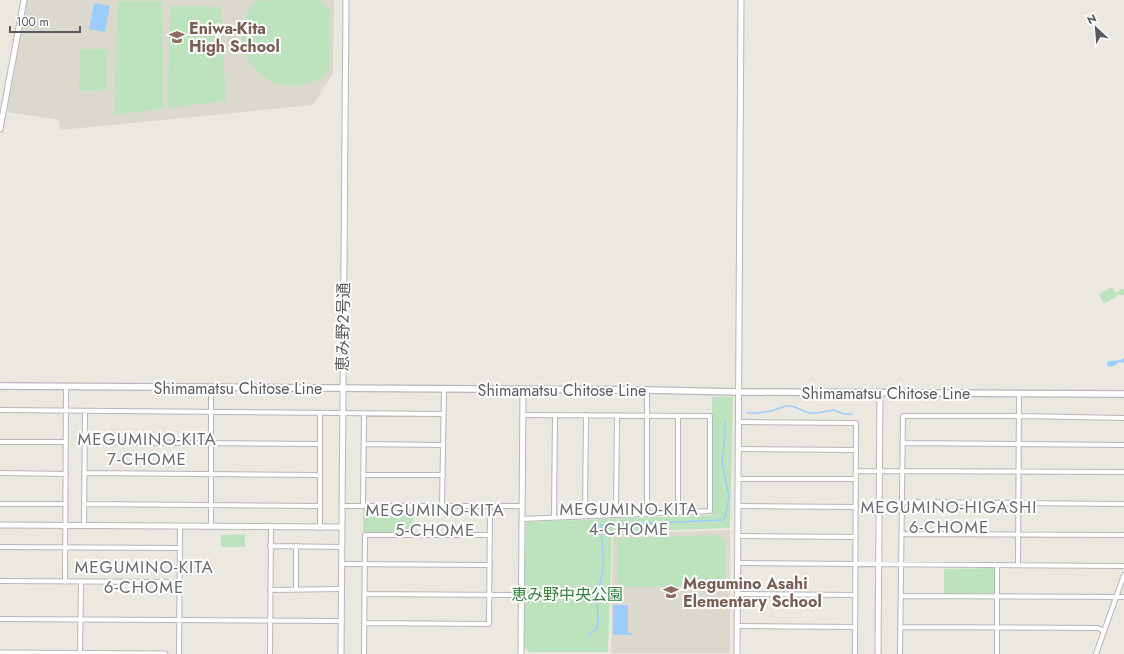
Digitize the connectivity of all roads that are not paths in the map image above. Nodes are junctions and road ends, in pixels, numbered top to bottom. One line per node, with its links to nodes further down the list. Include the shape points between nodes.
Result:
1 (24, 0): 4 (street)
2 (346, 0): 9 (street, 恵み野２号通)
3 (741, 0): 13 (street)
4 (2, 106): 5 (street)
5 (0, 129)
6 (0, 386): 7 (main road, Shimamatsu Chitose Line)
7 (66, 387): 8 (main road, Shimamatsu Chitose Line); 18 (street)
8 (211, 388): 9 (main road, Shimamatsu Chitose Line); 20 (street)
9 (342, 388): 10 (main road, Shimamatsu Chitose Line); 22 (street, 恵み野２号通)
10 (444, 390): 11 (main road, Shimamatsu Chitose Line); 24 (street)
11 (523, 390): 12 (main road, Shimamatsu Chitose Line); 25 (street)
12 (647, 390): 13 (main road, Shimamatsu Chitose Line); 29 (street)
13 (739, 392): 14 (main road, Shimamatsu Chitose Line); 33 (street)
14 (880, 392): 15 (main road, Shimamatsu Chitose Line); 47 (street)
15 (1019, 393): 16 (main road, Shimamatsu Chitose Line); 31 (street)
16 (1124, 394)
17 (0, 410): 18 (street)
18 (66, 411): 19 (street); 35 (street)
19 (85, 411): 20 (street); 36 (street)
20 (211, 412): 21 (street); 37 (street)
21 (320, 413): 22 (street); 39 (street)
22 (342, 413): 23 (street); 68 (street, 恵み野２号通)
23 (364, 414): 24 (street); 40 (street)
24 (443, 414): 42 (street)
25 (523, 415): 26 (street); 72 (street)
26 (555, 416): 27 (street); 79 (street)
27 (586, 416): 28 (street); 78 (street)
28 (617, 416): 29 (street); 77 (street)
29 (648, 416): 30 (street); 76 (street)
30 (678, 416): 75 (street); 75 (street, via 710,416 710,511)
31 (1019, 416): 32 (street); 38 (street, via 903,416); 41 (street)
32 (1124, 418)
33 (739, 422): 44 (street); 45 (street, via 856,423)
34 (0, 442): 35 (street)
35 (66, 442): 53 (street)
36 (85, 442): 37 (street); 52 (street)
37 (211, 443): 39 (street); 54 (street)
38 (902, 443): 41 (street); 48 (street)
39 (320, 444): 55 (street)
40 (364, 444): 42 (street); 56 (street)
41 (1019, 444): 43 (street); 49 (street)
42 (443, 445): 57 (street)
43 (1124, 445)
44 (738, 449): 45 (street); 58 (street)
45 (856, 450): 46 (street)
46 (856, 471): 47 (street); 59 (street)
47 (879, 471): 48 (street); 105 (street)
48 (902, 471): 49 (street); 60 (street)
49 (1019, 471): 50 (street); 61 (street)
50 (1124, 472)
51 (0, 473): 53 (street)
52 (84, 473): 54 (street); 64 (street)
53 (66, 474): 63 (street)
54 (211, 474): 55 (street); 66 (street)
55 (320, 475): 67 (street)
56 (364, 475): 57 (street); 69 (street)
57 (442, 475): 70 (street)
58 (738, 478): 59 (street); 73 (street)
59 (856, 479): 74 (street)
60 (902, 502): 61 (street); 89 (street)
61 (1018, 502): 65 (street); 90 (street)
62 (0, 504): 63 (street)
63 (66, 504): 82 (street)
64 (85, 504): 66 (street); 83 (street)
65 (1124, 504)
66 (211, 505): 67 (street); 85 (street)
67 (320, 506): 88 (street)
68 (342, 506): 69 (street); 87 (street, 恵み野２号通)
69 (363, 506): 70 (street)
70 (442, 506): 71 (street)
71 (490, 506): 72 (street); 91 (street)
72 (522, 506): 80 (street)
73 (738, 506): 74 (street); 93 (street)
74 (856, 507): 94 (street)
75 (678, 513): 76 (street)
76 (647, 514): 77 (street)
77 (616, 515): 78 (street)
78 (585, 516): 79 (street)
79 (554, 517): 80 (street)
80 (522, 519): 122 (street)
81 (0, 525): 82 (street)
82 (65, 525): 83 (street); 98 (street)
83 (84, 526): 84 (street)
84 (180, 526): 85 (street); 100 (street)
85 (211, 526): 86 (street)
86 (271, 526): 88 (street); 95 (street)
87 (342, 527): 88 (street); 99 (street, 恵み野２号通)
88 (320, 528)
89 (902, 534): 90 (street); 106 (street)
90 (1018, 534): 92 (street); 109 (street)
91 (490, 535): 103 (street, via 365,535); 107 (street)
92 (1124, 535)
93 (738, 536): 94 (street); 101 (street)
94 (856, 537): 104 (street)
95 (270, 546): 96 (street); 117 (street)
96 (296, 546): 99 (street); 118 (street)
97 (0, 547): 98 (street)
98 (65, 547): 100 (street); 113 (street)
99 (342, 547): 102 (street, 恵み野２号通)
100 (179, 548): 115 (street)
101 (737, 563): 104 (street); 121 (street)
102 (342, 564): 103 (street); 116 (street, 恵み野２号通)
103 (364, 564): 107 (street); 119 (street)
104 (855, 564): 105 (street); 123 (street)
105 (878, 564): 106 (street); 150 (street)
106 (901, 564): 108 (street); 124 (street)
107 (490, 565): 120 (street)
108 (997, 565): 109 (street); 125 (street)
109 (1018, 565): 110 (street)
110 (1124, 566)
111 (1124, 575): 126 (street)
112 (0, 581): 113 (street)
113 (65, 582): 114 (street)
114 (81, 582): 115 (street); 129 (street)
115 (179, 582): 130 (street)
116 (341, 589): 118 (street); 132 (street, 恵み野２号通)
117 (270, 590): 118 (street); 131 (street)
118 (296, 590)
119 (364, 594): 120 (street); 133 (street)
120 (490, 594): 122 (street); 133 (street, via 489,624)
121 (737, 594): 123 (street); 134 (street)
122 (521, 595): 147 (street)
123 (855, 596): 135 (street)
124 (901, 596): 125 (street); 136 (street)
125 (997, 596): 126 (street); 137 (street)
126 (1116, 597): 127 (street); 138 (street)
127 (1124, 597)
128 (0, 619): 129 (street)
129 (81, 619): 130 (street); 140 (street)
130 (179, 620): 131 (street); 143 (street)
131 (270, 620): 132 (street); 144 (street)
132 (341, 621): 145 (street, 恵み野２号通)
133 (364, 623): 146 (street)
134 (737, 626): 135 (street); 148 (street)
135 (855, 627): 149 (street)
136 (900, 627): 137 (street); 151 (street)
137 (996, 628): 138 (street, via 1098,628); 152 (street)
138 (1104, 631): 153 (street)
139 (0, 653): 140 (street)
140 (80, 654): 141 (street)
141 (112, 654): 142 (street)
142 (165, 654)
143 (179, 654)
144 (270, 654)
145 (341, 654)
146 (364, 654)
147 (521, 654)
148 (737, 654)
149 (855, 654)
150 (878, 654)
151 (900, 654)
152 (997, 654)
153 (1096, 654)

